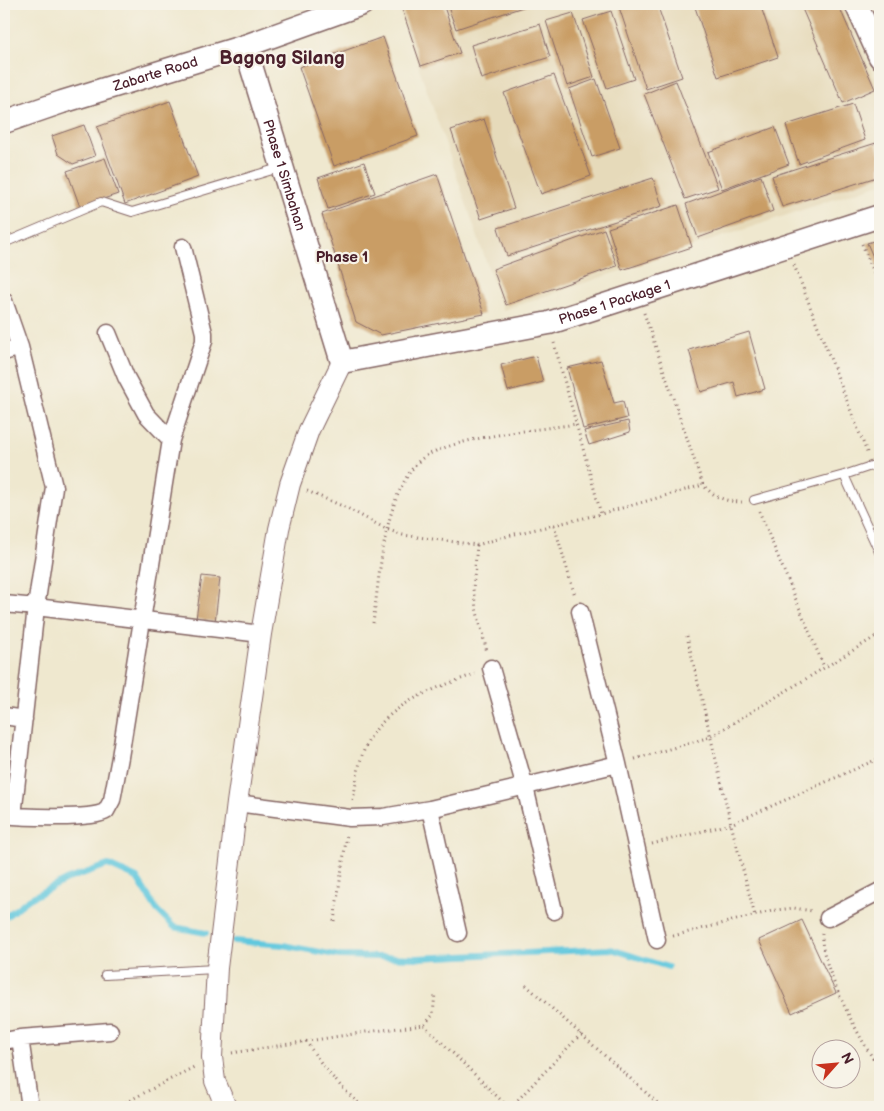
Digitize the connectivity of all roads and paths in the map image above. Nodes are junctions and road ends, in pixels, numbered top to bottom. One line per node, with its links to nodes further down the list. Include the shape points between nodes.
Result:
1 (362, 4): 3 (main road, Zabarte Road)
2 (856, 4): 4 (main road)
3 (245, 46): 5 (main road, Zabarte Road); 6 (main road, Phase 1 Simbahan)
4 (880, 57)
5 (4, 122)
6 (281, 168): 9 (lane, via 132,212 101,202); 19 (main road, Phase 1 Simbahan)
7 (880, 216): 8 (main road, Phase 1 Package 1)
8 (853, 224): 11 (main road, Phase 1 Package 1); 12 (path)
9 (4, 243)
10 (184, 246): 21 (street, via 204,333 198,361)
11 (786, 246): 13 (main road, Phase 1 Package 1); 22 (path)
12 (880, 287)
13 (638, 293): 15 (main road, Phase 1 Package 1); 25 (path)
14 (4, 301): 17 (street)
15 (549, 323): 19 (main road, Phase 1 Package 1); 20 (path)
16 (108, 333): 21 (street, via 146,414)
17 (20, 347): 18 (street); 33 (street, via 54,486)
18 (4, 352)
19 (342, 362): 24 (street, via 309,430)
20 (576, 424): 27 (path); 29 (path, via 465,441 433,452 417,463 402,487)
21 (171, 440): 35 (street)
22 (876, 464): 23 (lane)
23 (844, 475): 26 (lane); 31 (lane)
24 (290, 484): 29 (path); 37 (street)
25 (703, 485): 26 (path, via 712,494 726,500); 27 (path)
26 (754, 500): 41 (path)
27 (601, 514): 28 (path)
28 (554, 525): 30 (path); 34 (path)
29 (386, 529): 30 (path, via 403,535); 36 (path)
30 (477, 544): 40 (path, via 473,589)
31 (880, 554)
32 (4, 604): 33 (street)
33 (36, 607): 35 (street); 43 (street)
34 (580, 611): 46 (street)
35 (141, 620): 37 (street); 50 (street, via 109,807 102,814)
36 (373, 623)
37 (261, 634): 48 (street)
38 (880, 634): 41 (path)
39 (686, 636): 44 (path)
40 (491, 668): 47 (street); 51 (path, via 422,694 380,723 368,740 361,759)
41 (824, 668): 44 (path)
42 (4, 716): 43 (street)
43 (24, 719): 50 (street)
44 (710, 737): 46 (path); 52 (path)
45 (880, 758): 52 (path)
46 (618, 764): 47 (street); 53 (street)
47 (525, 787): 49 (street); 55 (street)
48 (236, 803): 51 (street); 61 (street)
49 (430, 809): 51 (street, via 383,817); 59 (street)
50 (9, 815)
51 (350, 818): 58 (path)
52 (731, 824): 53 (path); 56 (path)
53 (636, 848): 60 (street)
54 (880, 891): 57 (street)
55 (554, 911)
56 (755, 916): 57 (path, via 794,908 811,910); 60 (path)
57 (828, 918): 72 (path, via 822,938 824,956 862,1041)
58 (334, 921)
59 (458, 933)
60 (657, 940)
61 (217, 968): 62 (lane); 71 (street)
62 (105, 975)
63 (526, 985): 67 (path)
64 (435, 993): 65 (path, via 433,1015)
65 (424, 1025): 70 (path); 78 (path)
66 (110, 1031): 68 (street)
67 (581, 1034): 78 (path); 79 (path)
68 (20, 1038): 69 (street); 74 (street)
69 (4, 1041)
70 (306, 1041): 71 (path); 77 (path, via 333,1080)
71 (212, 1057): 75 (path); 76 (street, via 215,1081)
72 (880, 1069)
73 (880, 1103): 80 (path)
74 (30, 1107)
75 (117, 1107)
76 (226, 1107)
77 (363, 1107)
78 (509, 1107)
79 (662, 1107)
80 (874, 1107)

